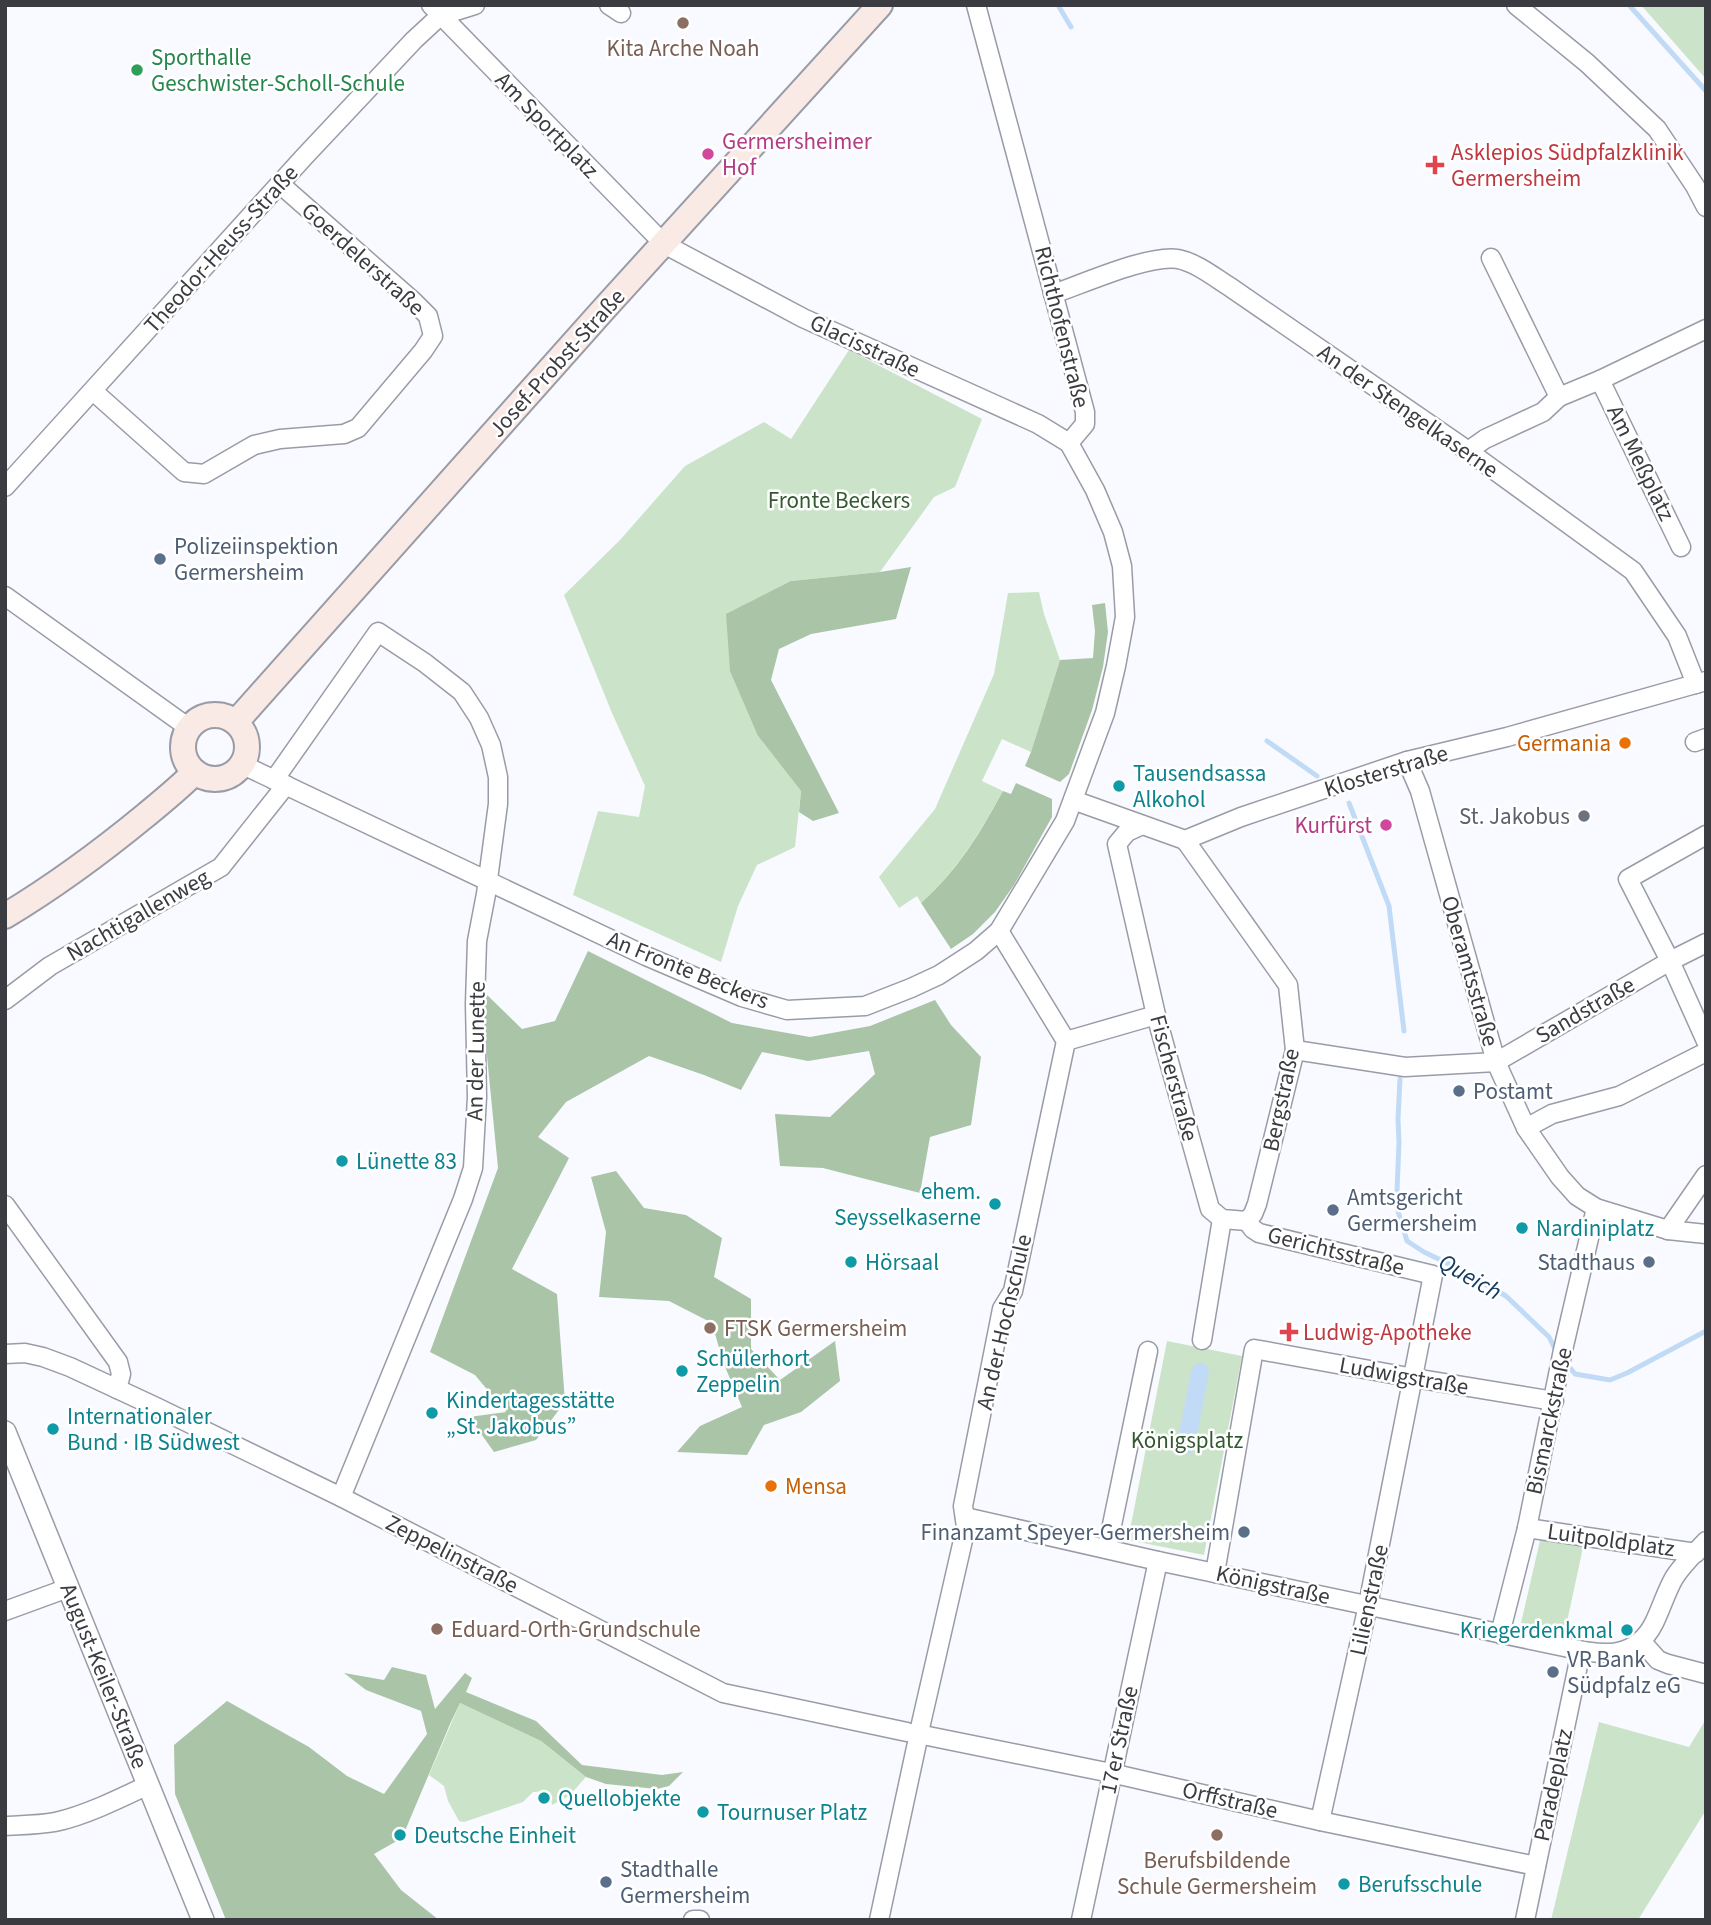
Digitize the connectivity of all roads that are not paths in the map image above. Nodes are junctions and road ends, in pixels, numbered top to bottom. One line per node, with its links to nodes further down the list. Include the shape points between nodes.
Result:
1 (475, 5): 5 (street)
2 (880, 5): 8 (main road, Josef-Probst-Straße)
3 (976, 5): 10 (street, Richthofenstraße)
4 (1516, 5): 7 (street, via 1657,129)
5 (435, 10): 6 (street, Theodor-Heuss-Straße, via 414,40); 8 (street, Am Sportplatz)
6 (280, 184): 13 (street, Theodor-Heuss-Straße); 13 (street, Goerdelerstraße, via 428,317 433,335 423,351 358,428 344,434 280,439 254,446 204,474 184,472)
7 (1706, 207)
8 (664, 244): 15 (street, Glacisstraße, via 803,318 1038,424); 21 (main road, Josef-Probst-Straße)
9 (1491, 258): 14 (street)
10 (1053, 294): 15 (street, Richthofenstraße, via 1085,412 1085,424); 16 (street, An der Stengelkaserne, via 1156,259 1188,262)
11 (1706, 329): 12 (street, Am Meßplatz)
12 (1600, 380): 14 (street, Am Meßplatz); 18 (street, Am Meßplatz)
13 (93, 391): 17 (street, Theodor-Heuss-Straße)
14 (1559, 397): 16 (street, Am Meßplatz, via 1543,412)
15 (1069, 443): 27 (street, Richthofenstraße, via 1113,532 1122,566 1125,617 1105,713)
16 (1468, 451): 20 (street, An der Stengelkaserne, via 1633,571 1677,636)
17 (5, 487)
18 (1681, 547)
19 (5, 596): 22 (street)
20 (1701, 683): 23 (street, Klosterstraße)
21 (236, 722): 22 (main road, via 206,716); 24 (main road, via 246,738)
22 (190, 728): 25 (main road, via 184,756)
23 (1407, 761): 30 (street, Klosterstraße); 42 (street, Oberamtsstraße, via 1420,791)
24 (243, 765): 25 (main road, via 236,773 215,780); 26 (street, An Fronte Beckers)
25 (195, 772): 32 (main road, via 107,848)
26 (280, 782): 31 (street, An Fronte Beckers); 31 (street, An der Lunette, via 378,632 462,692 491,745 498,804); 36 (street, Nachtigallenweg, via 221,867 50,965)
27 (1073, 800): 28 (street); 33 (street, An Fronte Beckers)
28 (1142, 825): 30 (street); 37 (street, Fischerstraße, via 1127,832 1117,844)
29 (1706, 835): 35 (street, via 1628,879)
30 (1185, 839): 40 (street, Bergstraße, via 1288,985)
31 (487, 880): 33 (street, An Fronte Beckers, via 646,956 742,997 788,1010 865,1006 939,975); 58 (street, An der Lunette, via 477,941 473,1168)
32 (5, 916)
33 (999, 931): 38 (street)
34 (1706, 943): 35 (street, Sandstraße)
35 (1670, 961): 39 (street); 42 (street, Sandstraße)
36 (5, 1000)
37 (1156, 1015): 38 (street); 47 (street, Fischerstraße, via 1210,1209)
38 (1066, 1041): 59 (street, An der Hochschule, via 1013,1291 1002,1309 963,1506)
39 (1706, 1041)
40 (1295, 1050): 42 (street, Sandstraße, via 1405,1067); 48 (street, Bergstraße, via 1257,1205)
41 (1706, 1052): 43 (street, via 1619,1096 1552,1114)
42 (1496, 1062): 43 (street, Oberamtsstraße)
43 (1526, 1128): 46 (street, Oberamtsstraße, via 1560,1177)
44 (1706, 1175): 49 (street)
45 (5, 1205): 55 (street, via 118,1362)
46 (1596, 1208): 49 (street, Oberamtsstraße); 56 (street, Bismarckstraße)
47 (1222, 1219): 48 (street, Gerichtsstraße); 51 (street)
48 (1247, 1221): 54 (street, Gerichtsstraße, via 1259,1233 1433,1275)
49 (1668, 1230): 50 (street, Oberamtsstraße)
50 (1706, 1234)
51 (1202, 1340)
52 (1149, 1351): 62 (street)
53 (5, 1354): 55 (street, Zeppelinstraße, via 43,1357)
54 (1414, 1378): 56 (street, Ludwigstraße); 64 (street, Ludwigstraße, via 1254,1349); 66 (street, Lilienstraße)
55 (117, 1389): 58 (street, Zeppelinstraße)
56 (1554, 1401): 60 (street, Bismarckstraße)
57 (5, 1432): 65 (street, August-Keiler-Straße)
58 (341, 1497): 72 (street, Zeppelinstraße, via 723,1693)
59 (965, 1517): 62 (street, Königstraße); 72 (street, An der Hochschule)
60 (1527, 1528): 61 (street, Luitpoldplatz); 68 (street, Bismarckstraße)
61 (1701, 1547): 69 (street, Luitpoldplatz, via 1673,1580)
62 (1107, 1549): 63 (street, Königstraße)
63 (1158, 1561): 64 (street, Königstraße); 73 (street, 17er Straße)
64 (1215, 1573): 66 (street, Königstraße)
65 (68, 1588): 67 (street); 74 (street, August-Keiler-Straße)
66 (1368, 1605): 68 (street, Königstraße); 75 (street, Lilienstraße)
67 (5, 1611)
68 (1500, 1634): 70 (street, Königstraße)
69 (1642, 1642): 70 (street, via 1618,1652); 71 (street, via 1658,1660)
70 (1581, 1651): 77 (street, Paradeplatz)
71 (1706, 1674)
72 (917, 1734): 73 (street, Orffstraße); 81 (street, An der Hochschule)
73 (1111, 1773): 75 (street, Orffstraße); 82 (street, 17er Straße)
74 (148, 1785): 76 (street, via 58,1821); 78 (street, August-Keiler-Straße)
75 (1320, 1821): 77 (street, Orffstraße)
76 (5, 1826)
77 (1536, 1866): 83 (street, Paradeplatz)
78 (203, 1920)
79 (693, 1920): 80 (street)
80 (700, 1920)
81 (879, 1920)
82 (1081, 1920)
83 (1525, 1920)

